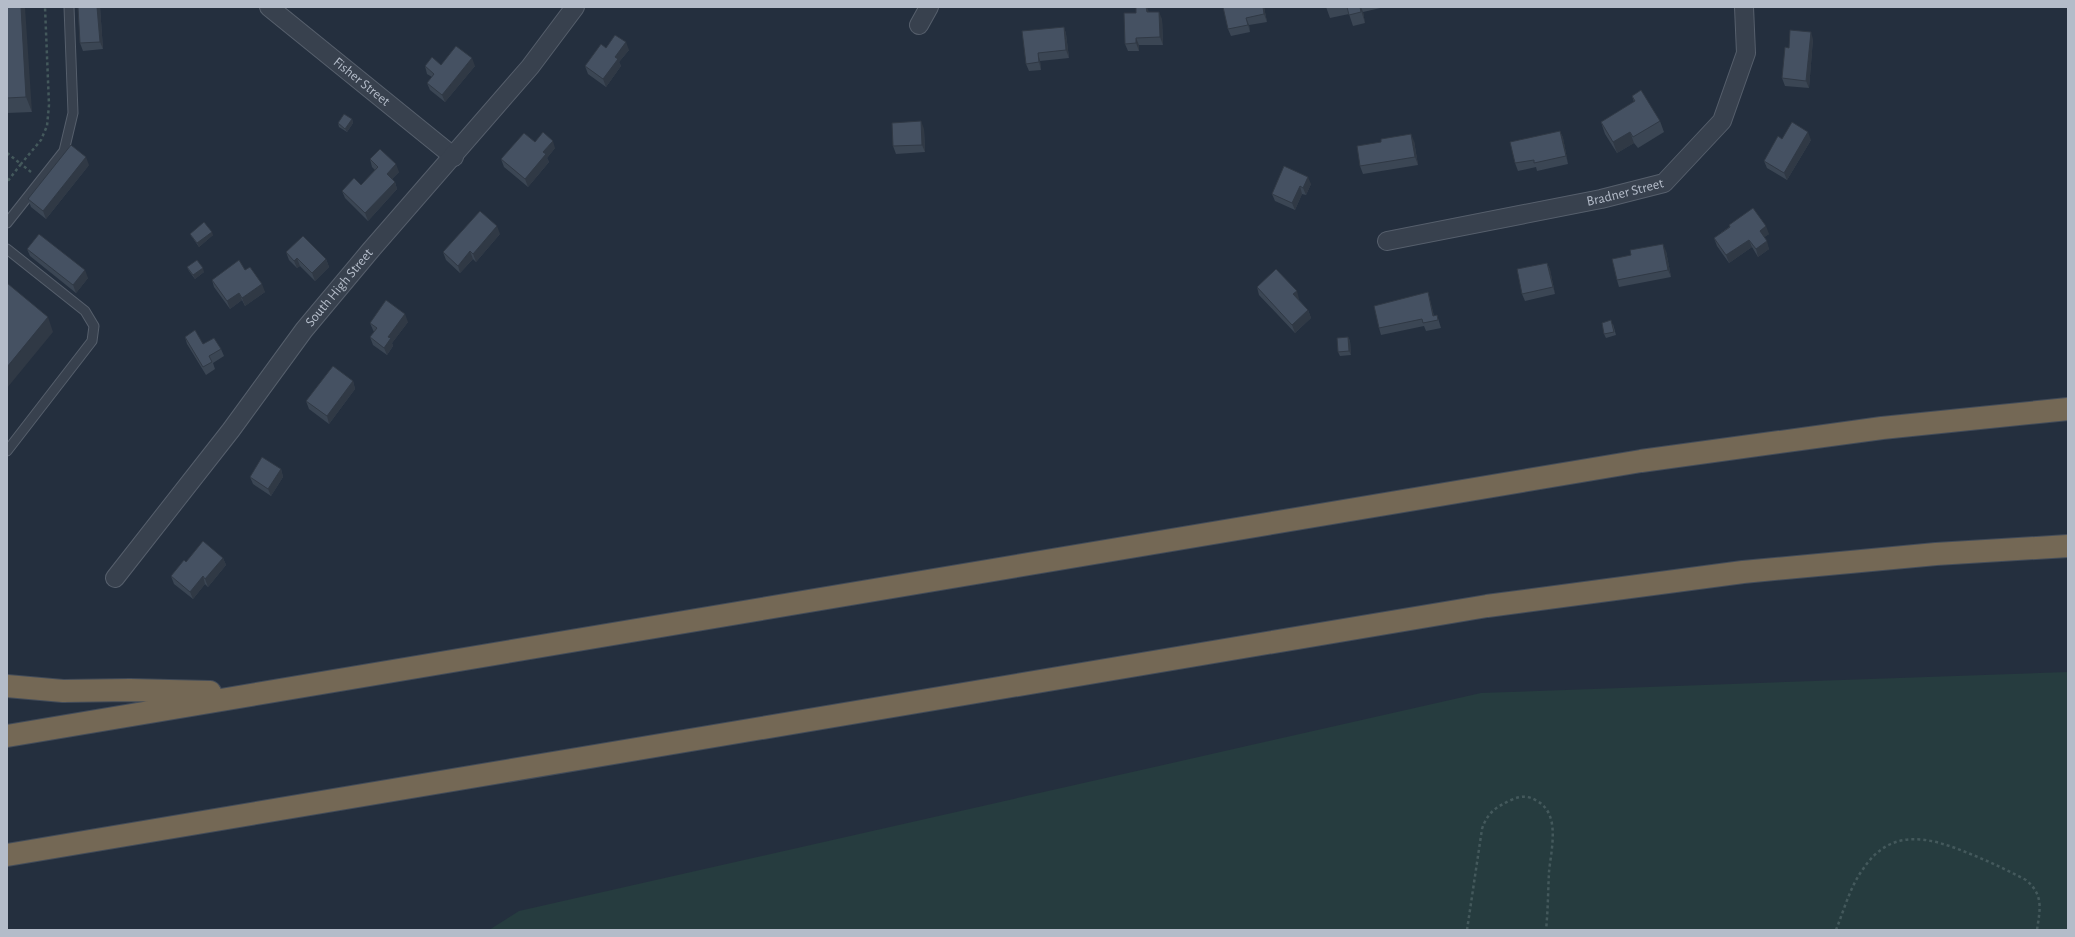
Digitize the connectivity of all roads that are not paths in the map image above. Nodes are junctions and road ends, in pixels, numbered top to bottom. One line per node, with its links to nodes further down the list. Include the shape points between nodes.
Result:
1 (69, 7): 8 (lane, via 73,113 64,151)
2 (269, 7): 7 (street, Fisher Street)
3 (575, 7): 7 (street, South High Street, via 530,68)
4 (929, 7): 6 (street)
5 (1744, 7): 9 (street, Bradner Street, via 1746,52 1722,121 1664,183 1601,200)
6 (919, 25)
7 (454, 157): 14 (street, South High Street, via 304,330 231,430)
8 (7, 223)
9 (1387, 241)
10 (7, 249): 12 (lane, via 85,310 94,326 92,341)
11 (2068, 409): 16 (highway, via 1882,428 1641,461)
12 (7, 451)
13 (2068, 546): 18 (highway, via 1936,554 1743,572 1515,602)
14 (115, 578)
15 (7, 686): 16 (highway, via 63,690)
16 (260, 693): 17 (highway)
17 (7, 736)
18 (7, 855)

